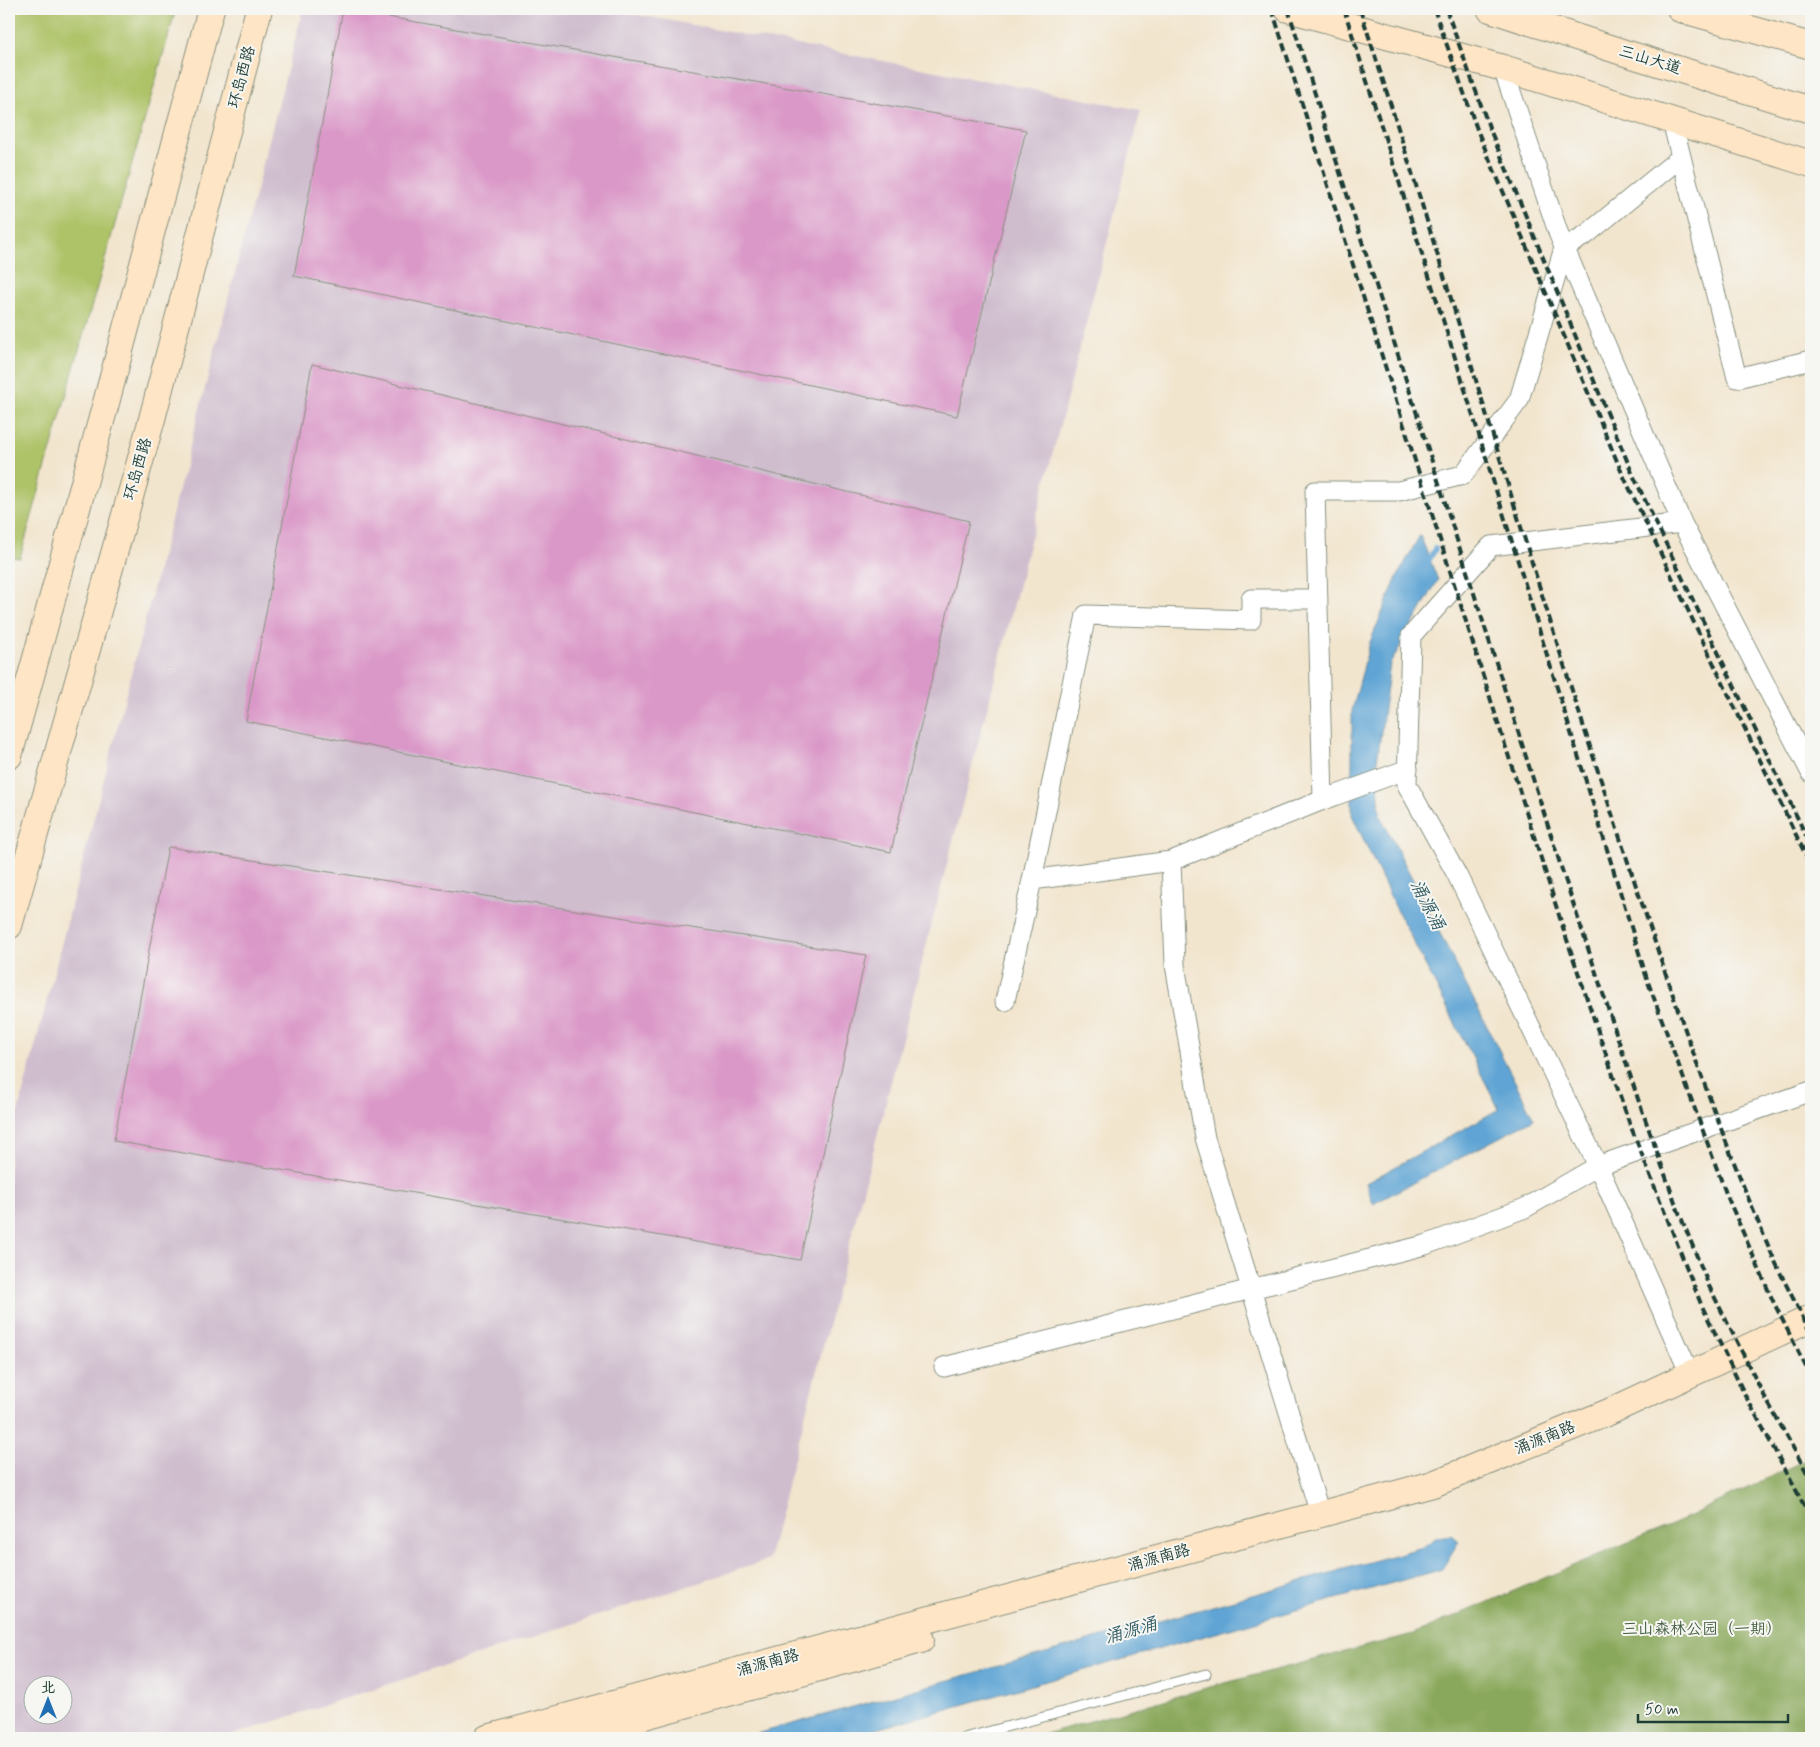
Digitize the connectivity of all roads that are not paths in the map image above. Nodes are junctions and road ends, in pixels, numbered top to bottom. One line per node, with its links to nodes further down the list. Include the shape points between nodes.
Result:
1 (211, 9): 18 (main road)
2 (260, 9): 24 (main road, 环岛西路, via 152,418)
3 (1288, 9): 7 (main road)
4 (1490, 9): 8 (main road, 三山大道)
5 (1680, 9): 6 (main road)
6 (1811, 46)
7 (1504, 68): 11 (main road); 14 (street)
8 (1772, 98): 9 (main road, 三山大道); 10 (main road)
9 (1811, 110)
10 (1811, 120)
11 (1672, 121): 12 (street); 13 (main road)
12 (1681, 157): 14 (street, via 1587,234); 15 (street, via 1737,378)
13 (1811, 164)
14 (1564, 248): 16 (street); 17 (street, via 1518,400 1463,475 1399,491 1315,491)
15 (1811, 360)
16 (1682, 523): 19 (street, via 1491,546 1411,636); 20 (street)
17 (1318, 599): 21 (street); 23 (street, via 1251,599 1251,620 1086,615)
18 (9, 756)
19 (1408, 769): 21 (street); 27 (street, via 1407,785 1457,875)
20 (1811, 772)
21 (1323, 800): 22 (street)
22 (1171, 861): 23 (street); 28 (street, via 1175,965 1206,1138)
23 (1032, 880): 25 (street)
24 (9, 926)
25 (1005, 1001)
26 (1811, 1092): 27 (street)
27 (1598, 1166): 28 (street, via 1525,1208 1425,1245); 32 (street)
28 (1252, 1289): 31 (street); 33 (street)
29 (1811, 1318): 32 (main road, 涌源南路)
30 (1811, 1331): 36 (main road, 涌源南路, via 1536,1462 1422,1500)
31 (944, 1367)
32 (1690, 1374): 33 (main road, 涌源南路, via 1609,1412 1433,1484)
33 (1320, 1514): 35 (main road, 涌源南路)
34 (1206, 1674): 37 (lane)
35 (487, 1738)
36 (565, 1738)
37 (964, 1738)

